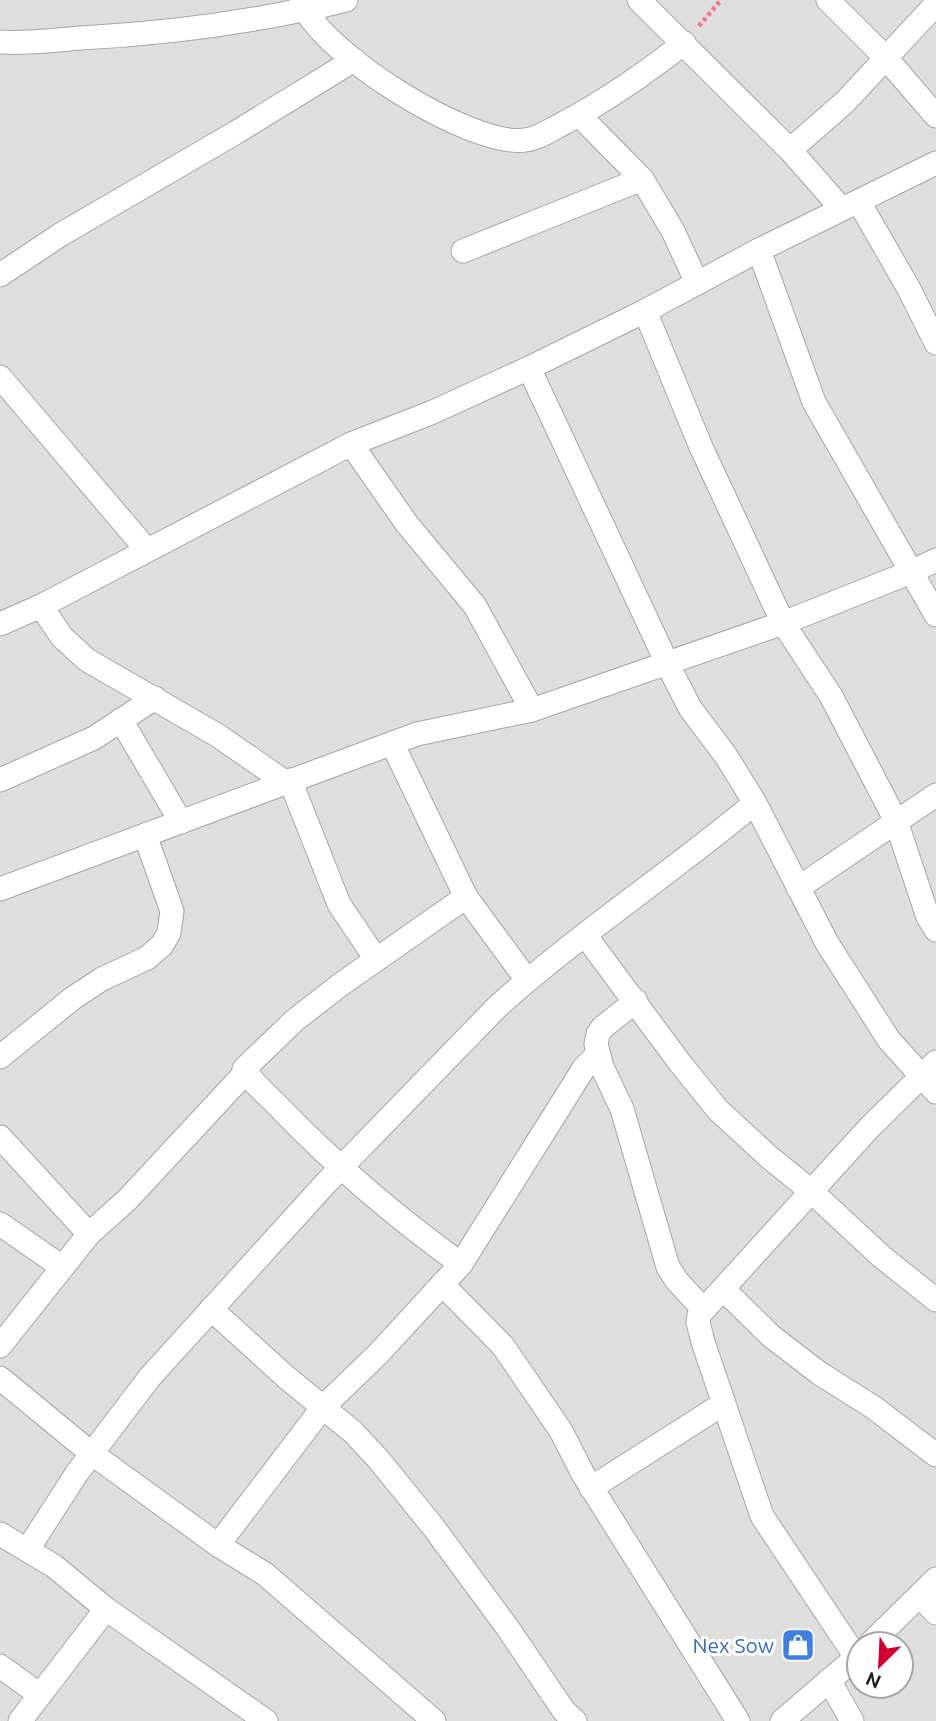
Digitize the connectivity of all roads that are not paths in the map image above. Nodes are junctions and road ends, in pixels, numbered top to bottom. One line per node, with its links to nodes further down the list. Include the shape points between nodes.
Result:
1 (346, 0): 4 (street)
2 (639, 0): 7 (street)
3 (828, 0): 8 (street)
4 (302, 5): 6 (street, via 181,32); 9 (street)
5 (936, 5): 8 (street)
6 (0, 42)
7 (684, 43): 10 (street); 12 (street)
8 (885, 57): 11 (street); 12 (street, via 845,102)
9 (354, 60): 10 (street, via 403,96 489,135 528,140); 18 (street)
10 (579, 116): 14 (street)
11 (936, 116)
12 (790, 150): 15 (street)
13 (936, 163): 15 (street)
14 (642, 179): 17 (street); 19 (street)
15 (850, 205): 16 (street); 21 (street, via 909,289)
16 (759, 250): 19 (street); 27 (street, via 814,402)
17 (463, 251)
18 (0, 275)
19 (697, 283): 20 (street)
20 (645, 311): 22 (street); 30 (street, via 701,447)
21 (936, 343)
22 (528, 368): 24 (street); 32 (street)
23 (0, 377): 25 (street)
24 (351, 444): 25 (street); 34 (street, via 407,524 475,606)
25 (146, 549): 28 (street)
26 (936, 560): 27 (street)
27 (911, 572): 29 (street); 30 (street)
28 (41, 606): 31 (street); 33 (street, via 62,637 87,660)
29 (936, 615)
30 (783, 623): 32 (street); 41 (street, via 831,696)
31 (0, 624)
32 (667, 663): 34 (street); 40 (street, via 690,708)
33 (155, 698): 35 (street); 38 (street)
34 (532, 710): 36 (street)
35 (121, 720): 37 (street, via 94,738); 42 (street)
36 (392, 743): 38 (street); 46 (street)
37 (0, 780)
38 (288, 781): 42 (street); 49 (street, via 339,904)
39 (936, 795): 41 (street)
40 (755, 803): 44 (street); 48 (street)
41 (896, 821): 44 (street); 47 (street)
42 (181, 822): 43 (street)
43 (145, 835): 45 (street); 53 (street, via 172,911 162,945 74,998)
44 (798, 888): 55 (street, via 889,1040)
45 (0, 889)
46 (466, 897): 49 (street); 50 (street)
47 (936, 930)
48 (585, 935): 50 (street); 51 (street)
49 (376, 959): 54 (street, via 295,1020 246,1066)
50 (527, 980): 57 (street)
51 (636, 1002): 52 (street, via 602,1028); 58 (street, via 718,1110)
52 (598, 1055): 61 (street, via 584,1068); 67 (street, via 622,1109 668,1267)
53 (0, 1057)
54 (246, 1072): 57 (street); 60 (street, via 127,1200)
55 (931, 1077): 58 (street, via 869,1128)
56 (0, 1137): 60 (street)
57 (342, 1167): 61 (street); 66 (street)
58 (811, 1191): 64 (street); 65 (street)
59 (0, 1224): 62 (street)
60 (89, 1234): 62 (street)
61 (461, 1264): 63 (street)
62 (62, 1267): 68 (street)
63 (442, 1284): 71 (street); 74 (street, via 503,1346 561,1431)
64 (723, 1289): 67 (street); 73 (street, via 771,1336)
65 (936, 1300)
66 (211, 1309): 71 (street); 72 (street)
67 (703, 1309): 70 (street, via 699,1328)
68 (0, 1346)
69 (0, 1378): 72 (street)
70 (723, 1404): 74 (street); 81 (street, via 762,1516)
71 (323, 1408): 76 (street); 90 (street, via 353,1432 418,1509)
72 (91, 1453): 76 (street); 77 (street)
73 (936, 1455)
74 (591, 1488): 91 (street)
75 (0, 1534): 77 (street)
76 (218, 1545): 89 (street, via 265,1574)
77 (28, 1549): 79 (street)
78 (928, 1588): 80 (street); 82 (street)
79 (106, 1609): 86 (street); 88 (street)
80 (936, 1613)
81 (846, 1630)
82 (885, 1630)
83 (0, 1667): 86 (street)
84 (845, 1667): 85 (street)
85 (830, 1680): 92 (street); 93 (street)
86 (40, 1695): 87 (street)
87 (20, 1721)
88 (266, 1721)
89 (433, 1721)
90 (575, 1721)
91 (738, 1721)
92 (782, 1721)
93 (852, 1721)

